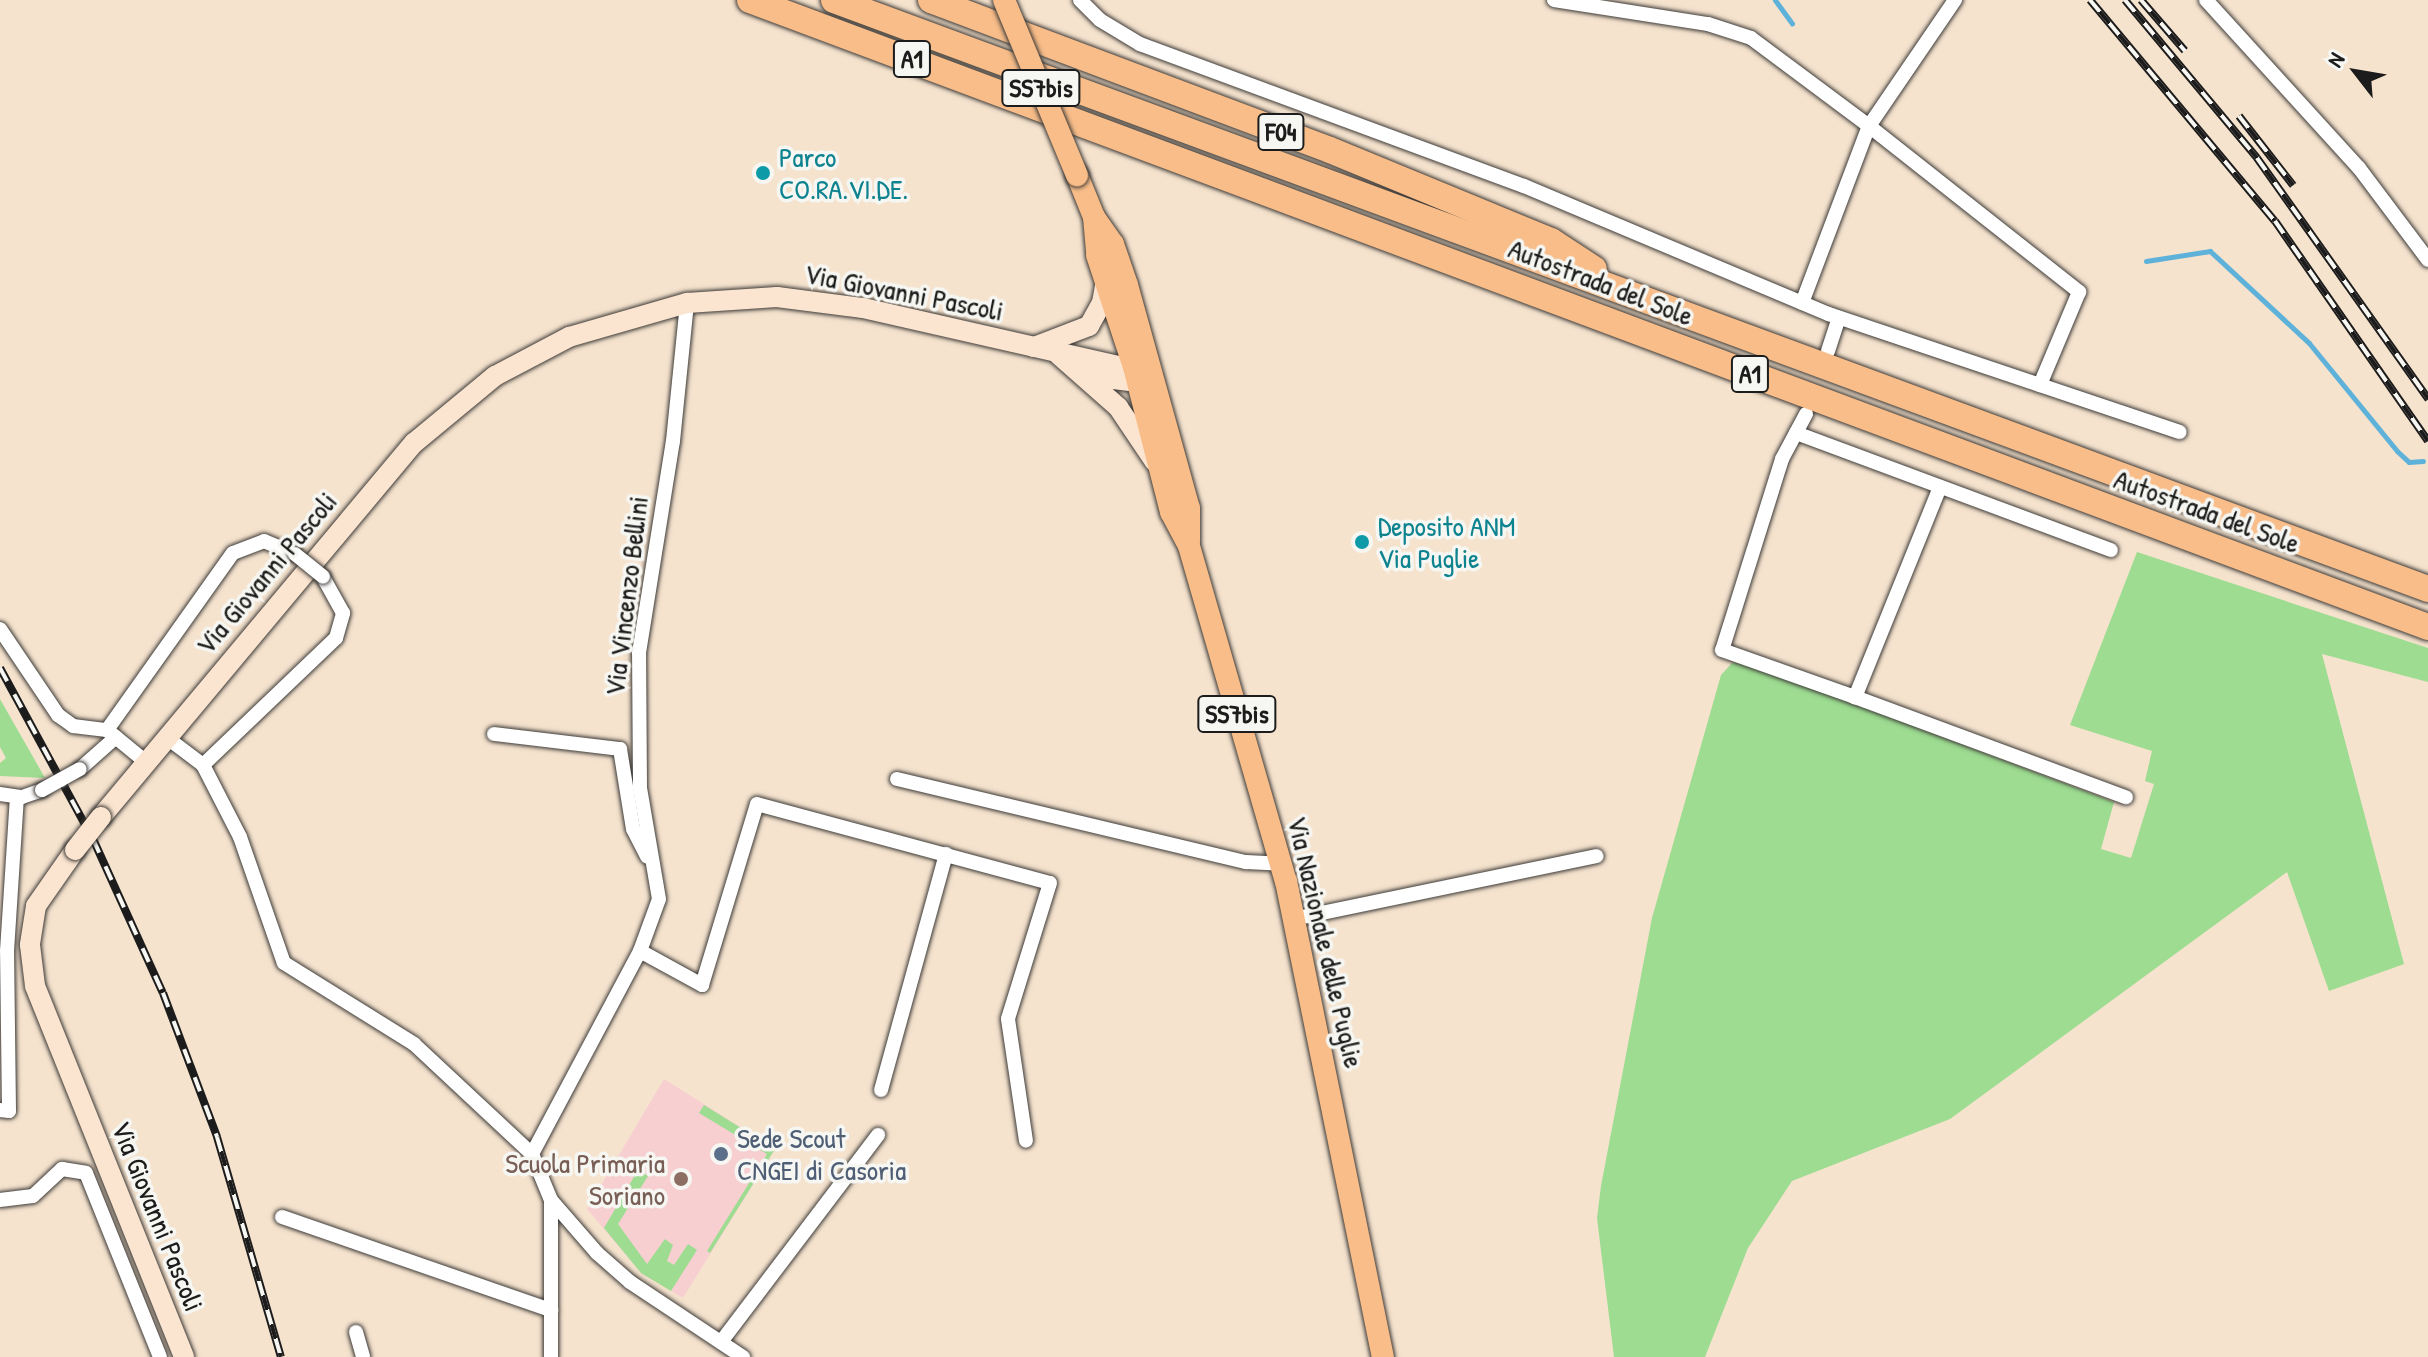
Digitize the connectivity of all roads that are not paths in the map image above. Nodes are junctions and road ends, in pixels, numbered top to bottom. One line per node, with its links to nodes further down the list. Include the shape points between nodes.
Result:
1 (750, 0): 31 (highway, Autostrada del Sole / A1)
2 (834, 0): 13 (highway, Autostrada del Sole / A1)
3 (931, 0): 13 (highway, F04, via 1330,150 1551,241)
4 (1004, 0): 10 (main road, Via Nazionale delle Puglie / SS7bis, bridge)
5 (1080, 0): 15 (street, via 1100,20 1140,44 1524,186)
6 (1554, 0): 9 (street, via 1708,24 1751,38)
7 (1955, 0): 9 (street)
8 (2206, 0): 11 (street, via 2359,168)
9 (1869, 126): 15 (street); 22 (street, via 2079,292)
10 (1094, 217): 12 (main road, Via Nazionale delle Puglie / SS7bis); 20 (main road, Via Nazionale delle Puglie / SS7bis, via 1113,244)
11 (2428, 260)
12 (1106, 281): 17 (street, via 1102,303 1089,326); 20 (main road, Via Nazionale delle Puglie / SS7bis)
13 (1620, 287): 30 (highway, Autostrada del Sole / A1)
14 (687, 303): 17 (street, Via Giovanni Pascoli, via 819,300); 36 (street, Via Giovanni Pascoli, via 569,337 495,376 442,416 385,473); 46 (street, Via Vincenzo Bellini, via 673,441 639,653 636,732)
15 (1802, 303): 16 (street)
16 (1839, 318): 18 (street); 22 (street)
17 (1034, 347): 19 (street, Via Giovanni Pascoli)
18 (1828, 351)
19 (1059, 355): 20 (street); 21 (street)
20 (1144, 372): 21 (street, via 1121,382); 26 (main road, Via Nazionale delle Puglie / SS7bis); 28 (main road, Via Nazionale delle Puglie / SS7bis, via 1189,508)
21 (1085, 375): 26 (street, via 1130,422)
22 (2040, 385): 24 (street)
23 (1806, 414): 25 (street)
24 (2180, 432)
25 (1796, 433): 27 (street); 33 (street, via 1782,459 1722,650)
26 (1162, 472): 28 (main road, Via Nazionale delle Puglie / SS7bis, via 1171,512)
27 (1940, 487): 29 (street); 33 (street)
28 (1189, 546): 45 (main road, Via Nazionale delle Puglie / SS7bis)
29 (2111, 550)
30 (2428, 589)
31 (2428, 627)
32 (0, 629): 34 (street, via 58,715 73,726)
33 (1855, 697): 42 (street)
34 (112, 734): 37 (street); 38 (street, bridge, via 233,553 264,541 295,554 323,577 343,613 336,638); 41 (street, bridge, via 80,769)
35 (494, 734): 46 (street, via 620,749 633,829)
36 (166, 737): 37 (street, Via Giovanni Pascoli); 38 (street)
37 (146, 762): 61 (street, Via Giovanni Pascoli, bridge, via 36,906 30,945 35,986)
38 (203, 765): 53 (street, via 240,837 284,963 414,1044)
39 (897, 779): 45 (street, via 1246,862)
40 (0, 794): 41 (street)
41 (17, 797): 50 (street, via 7,951 9,1111)
42 (2126, 797)
43 (946, 854): 48 (street, via 757,804 702,985); 49 (street); 52 (street, via 1050,883 1008,1019)
44 (1597, 856): 47 (street)
45 (1281, 864): 47 (main road, Via Nazionale delle Puglie / SS7bis)
46 (653, 868): 48 (street, Via Vincenzo Bellini, via 659,899)
47 (1293, 919): 65 (main road, Via Nazionale delle Puglie / SS7bis)
48 (640, 951): 53 (street, Via Vincenzo Bellini)
49 (881, 1090)
50 (0, 1110)
51 (878, 1135): 59 (street)
52 (1026, 1141)
53 (532, 1154): 55 (street)
54 (0, 1200): 60 (street, via 33,1196 62,1169 86,1173)
55 (551, 1200): 57 (street); 59 (street, via 630,1282)
56 (282, 1217): 57 (street)
57 (551, 1310): 63 (street)
58 (356, 1332): 62 (street)
59 (721, 1342): 64 (street)
60 (160, 1357)
61 (184, 1357)
62 (363, 1357)
63 (551, 1357)
64 (743, 1357)
65 (1383, 1357)

